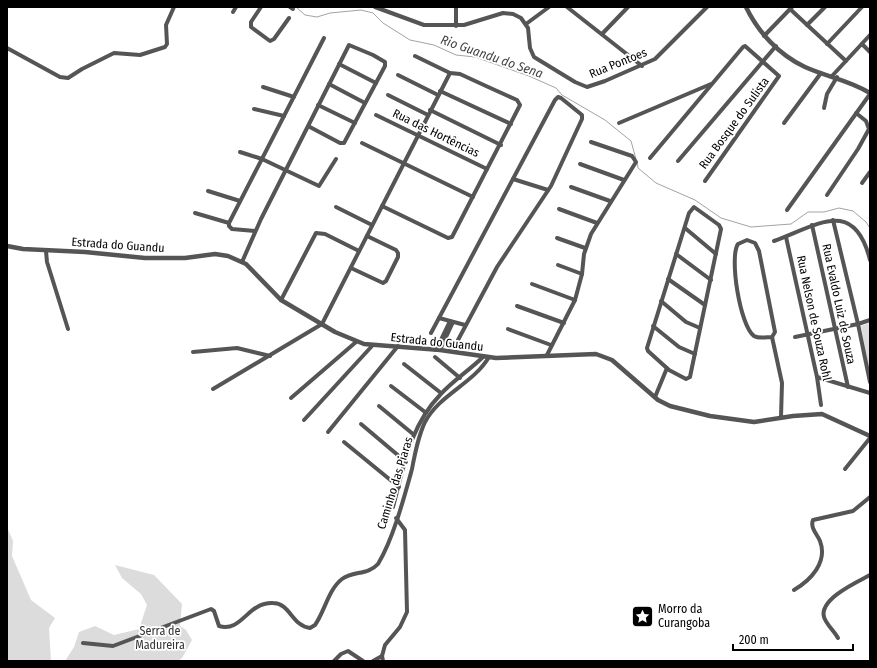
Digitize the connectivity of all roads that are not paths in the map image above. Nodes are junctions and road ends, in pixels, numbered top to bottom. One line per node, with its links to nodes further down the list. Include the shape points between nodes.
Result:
1 (174, 7): 27 (street, via 166,25 167,41 164,47 137,55 114,53 71,77 64,78)
2 (236, 7): 15 (street)
3 (261, 7): 16 (street, via 251,22 251,27 270,41)
4 (375, 7): 14 (street)
5 (456, 7): 19 (street)
6 (567, 7): 20 (street)
7 (628, 7): 20 (street)
8 (707, 7): 33 (street, Rua Pontoes, via 658,56)
9 (746, 7): 22 (street, via 756,27)
10 (825, 7): 18 (street)
11 (862, 7): 24 (street)
12 (545, 8): 17 (street)
13 (791, 8): 18 (street); 22 (street)
14 (387, 9): 19 (street, via 420,25)
15 (233, 12)
16 (289, 18)
17 (526, 24): 19 (street, via 517,16 506,12); 33 (street, Rua Pontoes, via 532,55 580,85 596,85)
18 (808, 25): 24 (street)
19 (456, 26)
20 (602, 34): 33 (street)
21 (870, 35): 25 (street)
22 (764, 36): 26 (street)
23 (324, 38): 45 (street)
24 (827, 44): 31 (street)
25 (862, 44): 28 (street); 31 (street)
26 (776, 46): 30 (street); 35 (street, via 796,62)
27 (7, 48)
28 (870, 52)
29 (414, 56): 34 (street)
30 (763, 60): 39 (street, via 744,46); 68 (street); 76 (street, Rua Bosque do Sulista, via 778,75 778,79)
31 (846, 61): 37 (street)
32 (339, 64): 38 (street); 38 (street, via 349,45 373,55 386,63); 40 (street)
33 (642, 66)
34 (450, 73): 42 (street); 58 (street, via 460,74 517,100 520,105)
35 (821, 73): 37 (street); 57 (street)
36 (398, 75): 42 (street)
37 (835, 77): 43 (street); 48 (street)
38 (376, 83): 46 (street)
39 (713, 83): 56 (street); 66 (street)
40 (329, 84): 46 (street); 47 (street)
41 (263, 87): 45 (street)
42 (439, 93): 50 (street); 58 (street)
43 (870, 94): 52 (street)
44 (388, 95): 53 (street)
45 (294, 96): 54 (street)
46 (365, 103): 55 (street)
47 (318, 105): 55 (street); 59 (street)
48 (824, 108)
49 (254, 109): 54 (street)
50 (430, 110): 53 (street); 63 (street)
51 (376, 114): 60 (street, Rua das Hortências)
52 (856, 114): 81 (street, via 866,121 869,129); 88 (street)
53 (428, 115): 60 (street)
54 (284, 116): 67 (street)
55 (355, 123): 59 (street, via 343,144)
56 (620, 123)
57 (784, 123)
58 (511, 124): 63 (street)
59 (308, 126): 72 (street)
60 (418, 135): 69 (street); 71 (street, Rua das Hortências)
61 (362, 142): 69 (street)
62 (591, 142): 75 (street, via 632,156 636,160)
63 (501, 145): 71 (street)
64 (240, 152): 67 (street)
65 (336, 158): 72 (street, via 320,186)
66 (650, 158)
67 (262, 159): 72 (street); 83 (street)
68 (678, 161)
69 (403, 164): 82 (street); 85 (street)
70 (580, 164): 75 (street)
71 (487, 169): 82 (street)
72 (285, 170): 96 (street)
73 (870, 172): 77 (street)
74 (513, 179): 79 (street); 79 (street, via 555,100 560,97 580,112 582,117); 120 (street)
75 (624, 180): 84 (street)
76 (705, 181)
77 (862, 183)
78 (571, 187): 84 (street)
79 (548, 190): 126 (street, via 497,267)
80 (208, 191): 83 (street)
81 (827, 194)
82 (473, 197): 85 (street, via 451,238)
83 (240, 201): 91 (street)
84 (610, 201): 92 (street)
85 (382, 206): 94 (street)
86 (336, 207): 94 (street)
87 (560, 209): 92 (street)
88 (787, 210)
89 (195, 213): 91 (street)
90 (833, 220): 93 (street); 107 (street, via 847,223 858,230 866,243); 125 (street)
91 (230, 223): 96 (street, via 232,229)
92 (597, 223): 102 (street)
93 (812, 225): 98 (street); 129 (street, Rua Evaldo Luiz de Souza)
94 (372, 226): 97 (street)
95 (685, 228): 105 (street); 106 (street); 106 (street, via 689,213 694,207 719,225)
96 (256, 231): 108 (street)
97 (366, 236): 104 (street); 110 (street, via 398,253 384,283)
98 (786, 237): 100 (street); 133 (street, Rua Nelson de Souza Rohl)
99 (556, 238): 102 (street)
100 (774, 241)
101 (7, 246): 103 (street, Estrada do Guandu)
102 (585, 248): 111 (street)
103 (46, 251): 108 (street, Estrada do Guandu, via 145,258 185,258 220,254); 130 (street, via 47,262)
104 (359, 251): 110 (street); 115 (street, via 325,234 316,233)
105 (676, 254): 112 (street); 113 (street)
106 (716, 254): 113 (street)
107 (870, 260)
108 (242, 262): 115 (street, Estrada do Guandu)
109 (558, 265): 111 (street)
110 (351, 268): 124 (street)
111 (582, 274): 116 (street)
112 (668, 279): 117 (street); 118 (street)
113 (711, 280): 118 (street)
114 (532, 284): 116 (street)
115 (281, 300): 124 (street, Estrada do Guandu)
116 (574, 300): 123 (street)
117 (661, 301): 127 (street); 128 (street, via 686,322)
118 (705, 305): 128 (street)
119 (518, 306): 123 (street)
120 (439, 318): 122 (street); 132 (street)
121 (870, 320): 125 (street)
122 (451, 321): 126 (street); 141 (street)
123 (564, 323): 138 (street)
124 (322, 324): 137 (street, Estrada do Guandu); 145 (street)
125 (858, 324): 129 (street); 152 (street)
126 (466, 325): 136 (street)
127 (653, 326): 143 (street, via 680,347); 149 (street, via 647,349)
128 (700, 328): 143 (street)
129 (834, 328): 133 (street); 154 (street, Rua Evaldo Luiz de Souza)
130 (68, 329)
131 (508, 329): 138 (street)
132 (431, 333)
133 (806, 334): 135 (street); 150 (street, Rua Nelson de Souza Rohl)
134 (772, 337): 134 (street, via 758,337 752,334 740,299 735,273 735,250 738,244 747,240 755,243 759,251 775,332); 163 (street, via 782,383)
135 (795, 337)
136 (458, 340)
137 (356, 342): 139 (street, Estrada do Guandu); 159 (street)
138 (551, 345): 144 (street)
139 (372, 346): 140 (street, Estrada do Guandu); 164 (street)
140 (398, 346): 141 (street, Estrada do Guandu); 166 (street)
141 (438, 350): 146 (street, Estrada do Guandu)
142 (193, 352): 145 (street, via 237,348)
143 (695, 354): 149 (street, via 688,378)
144 (547, 355): 146 (street, Estrada do Guandu); 158 (street, Estrada do Guandu, via 590,353 605,356)
145 (270, 356): 155 (street)
146 (486, 357): 151 (street); 175 (street, Caminho das Piaras, via 480,371 449,393 426,421)
147 (435, 358): 151 (street)
148 (404, 364): 156 (street)
149 (667, 368): 158 (street)
150 (817, 377): 154 (street); 160 (street, Rua Nelson de Souza Rohl)
151 (460, 378): 156 (street)
152 (870, 382)
153 (391, 386): 162 (street)
154 (848, 387): 157 (street)
155 (213, 389)
156 (441, 393): 162 (street)
157 (870, 394)
158 (654, 397): 163 (street, Estrada do Guandu, via 670,406 737,420 754,422)
159 (291, 398)
160 (821, 404)
161 (379, 406): 167 (street)
162 (425, 412): 167 (street)
163 (781, 417): 168 (street, Estrada do Guandu, via 822,414)
164 (304, 420)
165 (361, 424): 170 (street)
166 (328, 432)
167 (413, 434): 170 (street)
168 (870, 437): 171 (street)
169 (344, 442): 172 (street)
170 (406, 462): 172 (street)
171 (845, 469)
172 (399, 487): 174 (street)
173 (870, 497): 177 (street, via 853,511 813,520 814,530 820,541 821,562 810,579)
174 (393, 507)
175 (396, 518): 179 (street, Caminho das Piaras, via 378,564 370,571 349,575 339,581 318,621 310,628 300,625 285,607 274,603 260,604 240,623 230,626 219,626 211,609 113,646); 180 (street, via 405,530 406,612 400,627 385,645)
176 (870, 575): 178 (street, via 828,602 824,617)
177 (794, 590)
178 (838, 638)
179 (83, 643)
180 (382, 656): 183 (street); 184 (street)
181 (334, 661): 182 (street, via 348,651)
182 (363, 661)
183 (373, 661)
184 (383, 661)

